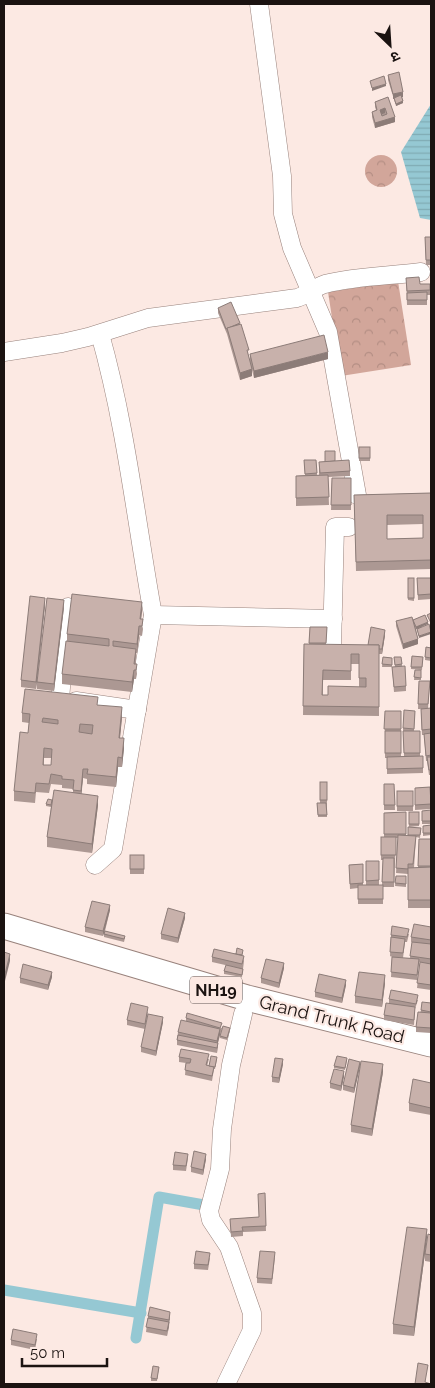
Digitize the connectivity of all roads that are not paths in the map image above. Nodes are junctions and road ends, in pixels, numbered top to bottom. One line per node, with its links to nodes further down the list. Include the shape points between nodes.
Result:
1 (259, 4): 3 (street, via 282,176 283,214 292,248)
2 (421, 272): 3 (street, via 350,279)
3 (310, 291): 4 (street, via 297,298 148,318); 6 (street, via 328,332)
4 (100, 334): 5 (street, via 62,344); 9 (street, via 124,436)
5 (4, 352)
6 (358, 495)
7 (349, 527): 10 (street, via 335,528)
8 (68, 607): 12 (street, via 52,698)
9 (153, 615): 10 (street); 12 (street)
10 (333, 619): 11 (street)
11 (332, 646)
12 (137, 710): 13 (street, via 113,849)
13 (95, 865)
14 (4, 926): 16 (highway, Grand Trunk Road / NH19)
15 (4, 943): 16 (highway, Grand Trunk Road / NH19)
16 (52, 949): 17 (highway, Grand Trunk Road / NH19)
17 (192, 991): 18 (highway, Grand Trunk Road / NH19); 19 (highway, Grand Trunk Road / NH19, via 247,998)
18 (243, 1014): 19 (highway, Grand Trunk Road / NH19); 20 (street, via 231,1065 220,1169 209,1211 211,1220 229,1247 252,1313 252,1330)
19 (424, 1050)
20 (226, 1384)

